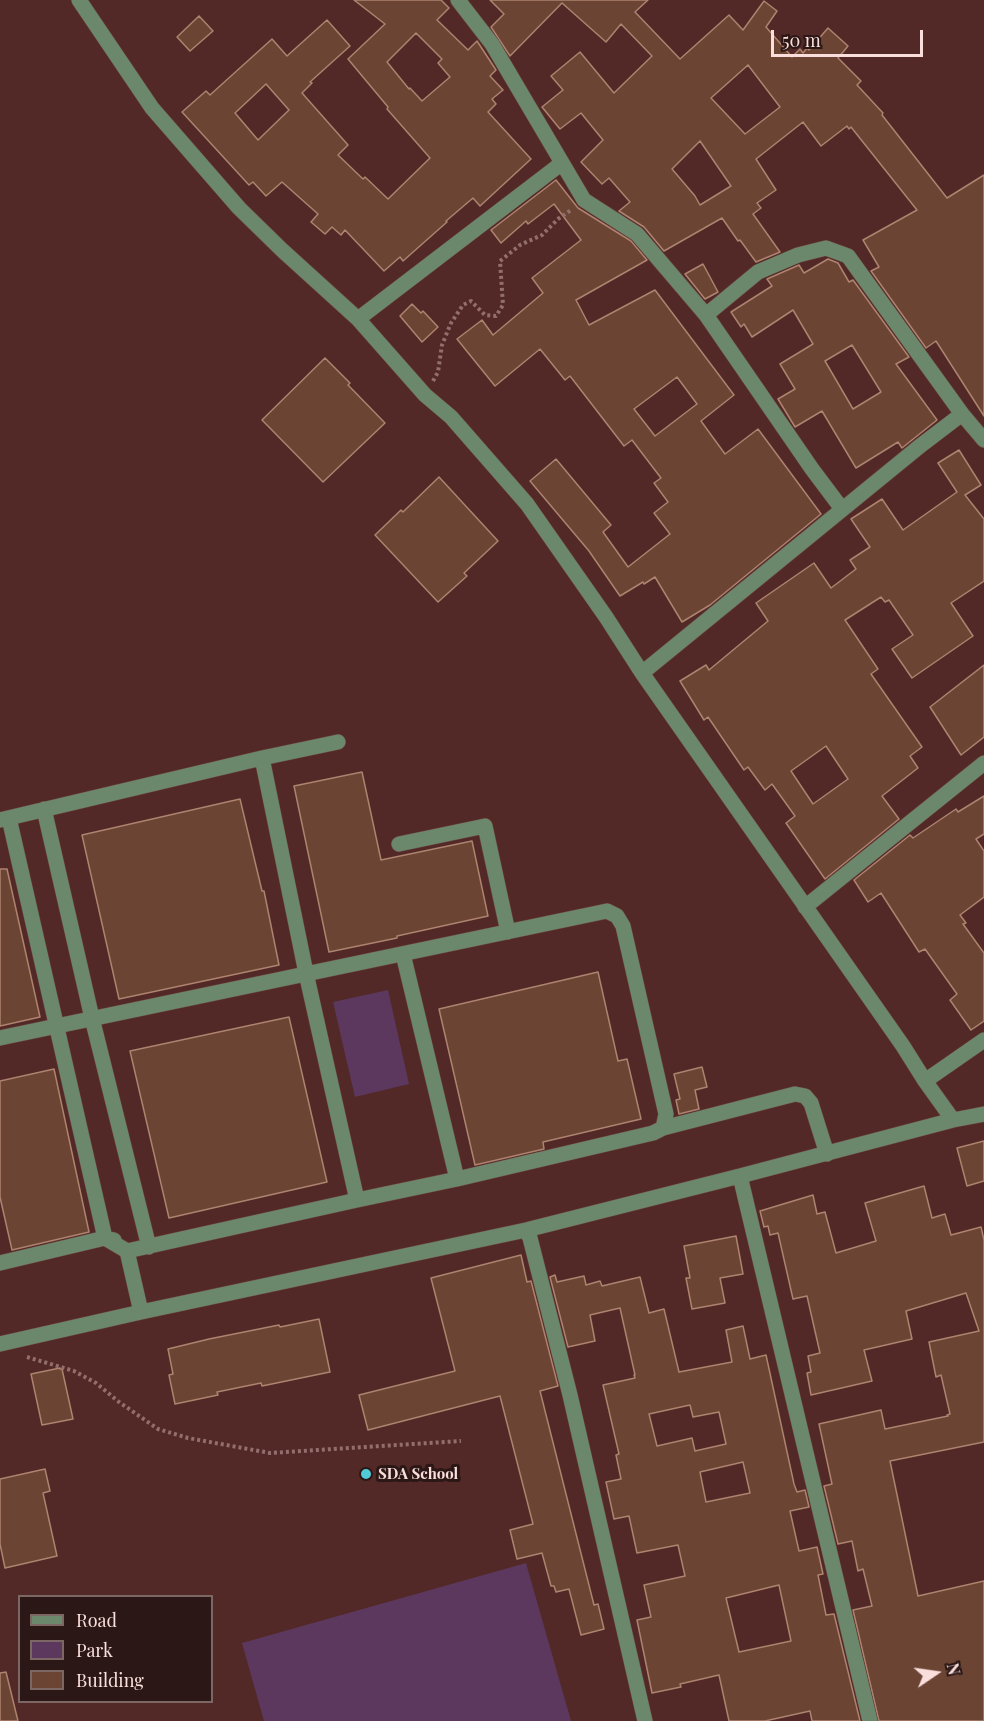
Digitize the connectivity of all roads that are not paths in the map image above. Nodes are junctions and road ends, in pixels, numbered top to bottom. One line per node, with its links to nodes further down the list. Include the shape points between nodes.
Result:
1 (80, 0): 5 (street, via 152,108 217,183 282,250)
2 (458, 0): 3 (street, via 492,44)
3 (562, 163): 4 (street, via 584,200 637,234); 5 (street)
4 (706, 315): 6 (street, via 758,272 798,255 826,248 848,256); 8 (street)
5 (358, 319): 9 (street, via 526,504)
6 (962, 414): 7 (street); 8 (street)
7 (983, 437)
8 (842, 509): 9 (street)
9 (642, 673): 16 (street)
10 (338, 742): 11 (street)
11 (262, 758): 13 (street); 19 (street)
12 (984, 764): 16 (street)
13 (44, 809): 14 (street); 20 (street)
14 (4, 819): 21 (street)
15 (399, 844): 17 (street, via 485,826)
16 (805, 907): 24 (street)
17 (508, 932): 18 (street); 27 (street, via 607,911 617,916 623,926 666,1114)
18 (403, 954): 19 (street); 30 (street)
19 (306, 973): 20 (street); 31 (street)
20 (92, 1018): 21 (street); 34 (street)
21 (57, 1026): 22 (street); 33 (street)
22 (0, 1038)
23 (984, 1040): 24 (street)
24 (925, 1081): 26 (street)
25 (984, 1114): 26 (street)
26 (953, 1120): 28 (street)
27 (663, 1128): 28 (street, via 795,1094 805,1096 811,1103); 30 (street)
28 (827, 1154): 29 (street)
29 (740, 1176): 32 (street); 40 (street)
30 (457, 1179): 31 (street)
31 (357, 1200): 34 (street)
32 (526, 1230): 37 (street); 39 (street, via 570,1395)
33 (105, 1238): 34 (street); 35 (street); 36 (street)
34 (149, 1248): 35 (street)
35 (128, 1251): 37 (street)
36 (0, 1263)
37 (141, 1312): 38 (street)
38 (0, 1344)
39 (645, 1721)
40 (870, 1721)

